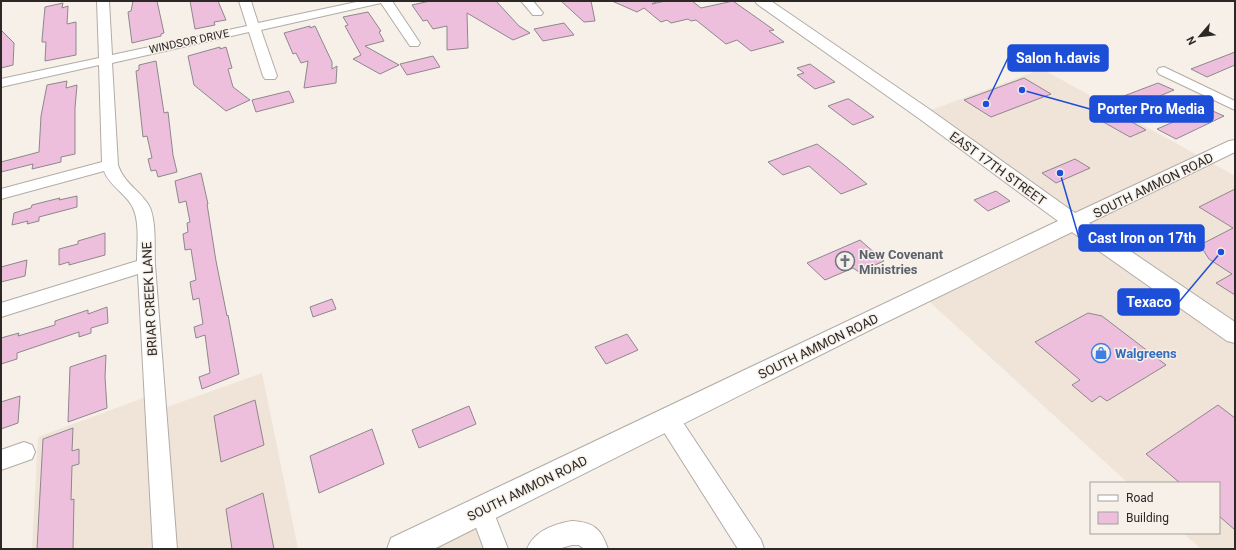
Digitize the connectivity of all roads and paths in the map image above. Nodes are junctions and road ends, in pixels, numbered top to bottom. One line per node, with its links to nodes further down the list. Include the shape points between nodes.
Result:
1 (103, 1): 10 (street, BRIAR CREEK LANE)
2 (245, 1): 8 (street)
3 (377, 1): 8 (street, WINDSOR DRIVE)
4 (386, 1): 9 (street)
5 (527, 1): 7 (street)
6 (762, 1): 18 (main road, EAST 17TH STREET)
7 (538, 13)
8 (253, 27): 10 (street, WINDSOR DRIVE); 12 (street)
9 (414, 42)
10 (105, 60): 13 (street, WINDSOR DRIVE); 16 (street, BRIAR CREEK LANE)
11 (1164, 71): 14 (street)
12 (270, 76)
13 (1, 82)
14 (1235, 106)
15 (1235, 145): 18 (main road, SOUTH AMMON ROAD)
16 (110, 165): 17 (street); 19 (street, BRIAR CREEK LANE, via 114,177 141,206 145,222)
17 (1, 194)
18 (1074, 223): 21 (main road, EAST 17TH STREET); 22 (main road, SOUTH AMMON ROAD)
19 (146, 266): 20 (street); 26 (street, BRIAR CREEK LANE)
20 (1, 310)
21 (1235, 334)
22 (668, 419): 25 (main road, SOUTH AMMON ROAD); 31 (street)
23 (24, 452): 24 (street)
24 (1, 460)
25 (482, 511): 27 (main road, SOUTH AMMON ROAD); 28 (street)
26 (165, 549)
27 (402, 549)
28 (496, 549)
29 (539, 549): 30 (street, via 561,535 577,532 592,540)
30 (596, 549)
31 (752, 549)

